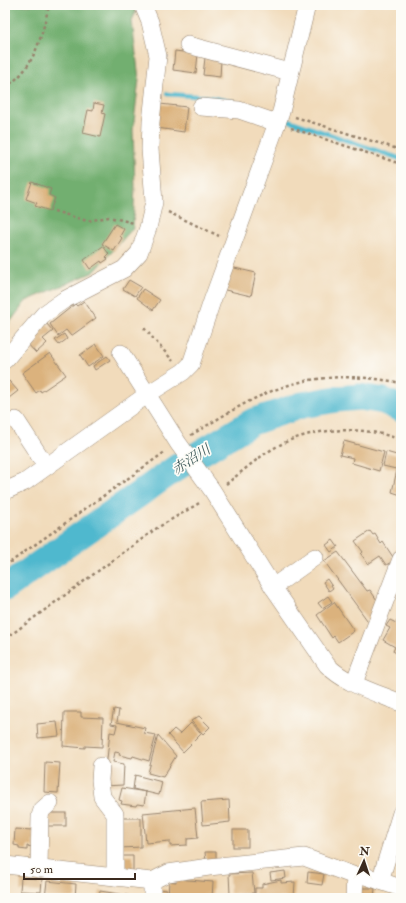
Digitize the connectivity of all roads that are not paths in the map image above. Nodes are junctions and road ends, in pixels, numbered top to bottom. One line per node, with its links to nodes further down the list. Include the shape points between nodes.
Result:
1 (143, 5): 8 (street, via 158,56 150,149 154,202 144,240 136,258 124,269 64,300 44,314)
2 (307, 5): 4 (street)
3 (188, 45): 4 (street)
4 (290, 72): 6 (street)
5 (201, 107): 6 (street)
6 (279, 117): 9 (street, via 187,368)
7 (121, 353): 9 (street)
8 (5, 360)
9 (148, 394): 11 (street); 16 (street)
10 (16, 420): 11 (street)
11 (46, 466): 12 (street, via 25,482)
12 (5, 491)
13 (315, 557): 16 (street)
14 (401, 559): 15 (street)
15 (397, 578): 17 (street)
16 (274, 587): 17 (street, via 333,672)
17 (354, 683): 18 (street)
18 (401, 703)
19 (102, 766): 25 (street, via 102,797 115,814)
20 (50, 803): 23 (street, via 42,810 40,816)
21 (401, 813): 27 (street)
22 (5, 866): 23 (street)
23 (39, 869): 25 (street)
24 (355, 876): 26 (street, via 304,857 175,872); 27 (street, via 362,875); 30 (street)
25 (115, 877): 26 (street)
26 (152, 881): 29 (street)
27 (380, 881): 28 (street)
28 (401, 888)
29 (152, 898)
30 (354, 898)

